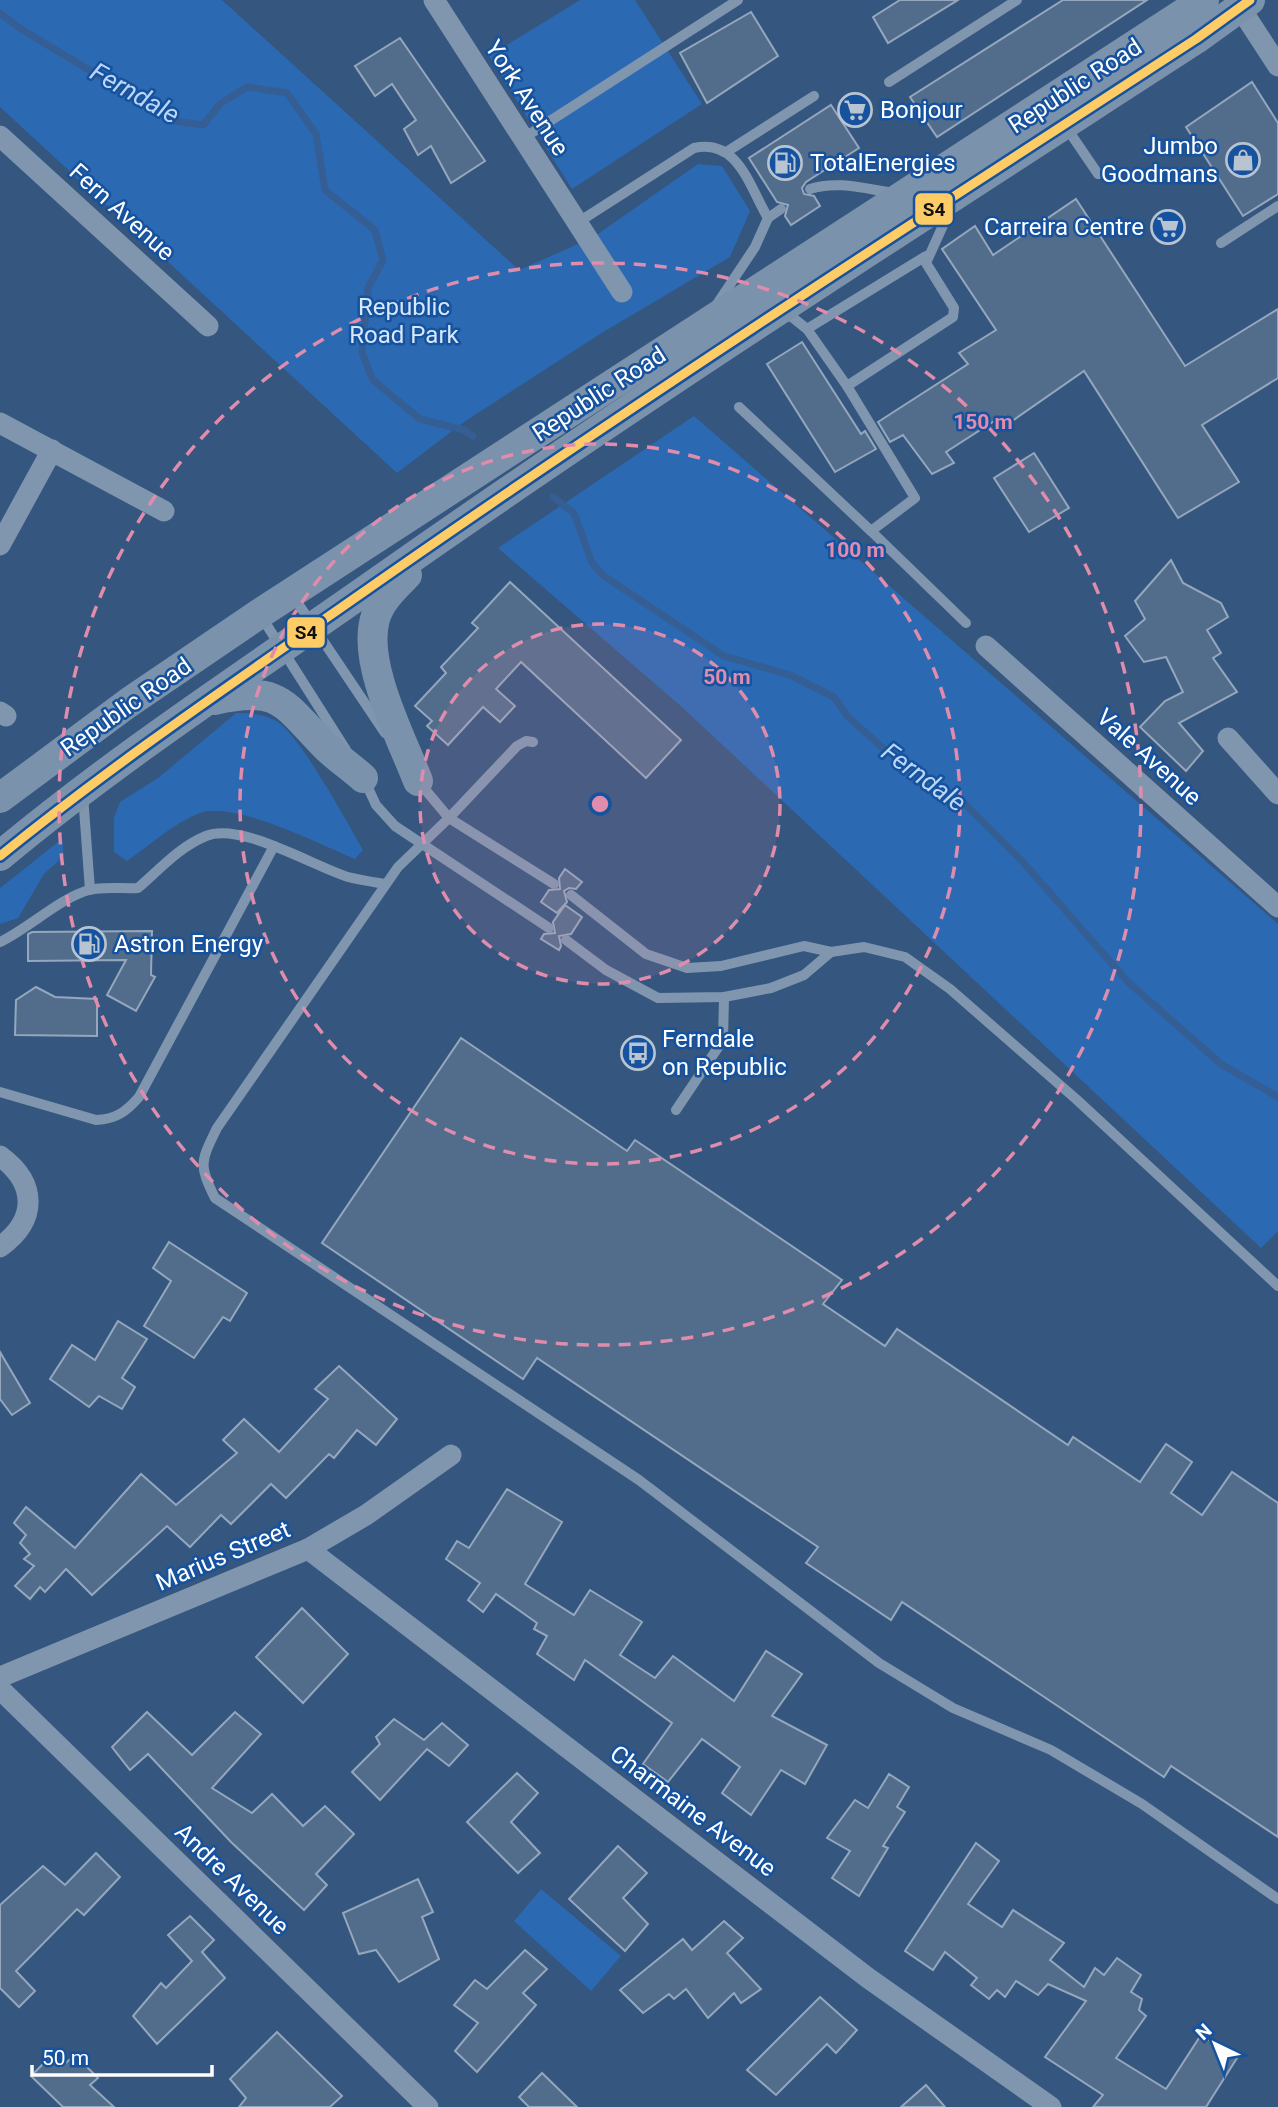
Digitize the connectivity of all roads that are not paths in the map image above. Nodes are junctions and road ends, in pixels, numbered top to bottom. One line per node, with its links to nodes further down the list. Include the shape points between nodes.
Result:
1 (434, 0): 11 (street, York Avenue)
2 (738, 0): 11 (lane)
3 (1017, 0): 7 (lane)
4 (1204, 0): 15 (main road, Republic Road)
5 (1242, 3): 6 (street); 9 (main road, Republic Road)
6 (1278, 66)
7 (889, 82)
8 (814, 96): 12 (lane)
9 (1065, 124): 13 (lane); 16 (main road, Republic Road)
10 (0, 136): 25 (street, Fern Avenue)
11 (522, 139): 20 (street, York Avenue)
12 (728, 151): 19 (lane); 20 (lane, via 710,144 694,148)
13 (1098, 174)
14 (810, 190): 15 (lane, via 843,185)
15 (906, 195): 27 (main road, Republic Road)
16 (943, 202): 22 (lane, via 945,221); 24 (main road, Republic Road)
17 (1278, 206): 21 (lane)
18 (781, 209): 19 (lane)
19 (768, 218): 27 (lane, via 736,279)
20 (577, 223): 23 (street, York Avenue)
21 (1221, 243)
22 (926, 256): 26 (lane); 28 (lane, via 929,270 954,308 953,317)
23 (622, 292)
24 (770, 315): 26 (lane, via 792,317); 33 (main road, Republic Road)
25 (208, 326)
26 (807, 329): 28 (lane)
27 (692, 334): 36 (main road, Republic Road)
28 (847, 386): 34 (lane, via 915,498)
29 (739, 407): 34 (lane)
30 (0, 423): 31 (street)
31 (51, 450): 32 (street); 35 (street)
32 (164, 511)
33 (462, 522): 39 (main road, Republic Road); 46 (main road, via 394,588 375,619 376,669)
34 (871, 531): 38 (lane)
35 (0, 545)
36 (291, 593): 37 (main road, Republic Road); 39 (lane)
37 (259, 614): 41 (lane); 49 (main road, Republic Road)
38 (965, 623)
39 (312, 626): 41 (main road, Republic Road); 46 (lane)
40 (986, 646): 58 (street, Vale Avenue)
41 (281, 648): 42 (main road, Republic Road); 45 (lane)
42 (209, 701): 45 (main road, via 256,693 287,705); 47 (main road, Republic Road)
43 (1228, 738): 48 (street)
44 (533, 743): 50 (lane, via 517,746)
45 (363, 778): 51 (lane, via 376,805 395,827)
46 (418, 782): 50 (lane)
47 (83, 792): 53 (main road, Republic Road); 56 (lane)
48 (1278, 794)
49 (0, 798)
50 (449, 818): 51 (lane); 55 (lane)
51 (419, 843): 54 (lane); 59 (lane)
52 (274, 846): 54 (lane, via 347,876); 56 (lane, via 228,833 208,835 178,853 138,888); 64 (lane, via 129,1109 112,1119 96,1120)
53 (0, 856)
54 (385, 884): 73 (lane, via 217,1128 201,1161 215,1198 639,1480 879,1662 953,1708 1051,1750 1142,1804)
55 (554, 884)
56 (90, 890): 61 (lane)
57 (571, 895): 62 (lane, via 646,954 687,968 721,966 804,946)
58 (1278, 907)
59 (549, 928)
60 (566, 940): 63 (lane, via 606,970 658,998)
61 (0, 942)
62 (831, 952): 63 (lane, via 797,978); 68 (lane, via 864,947 886,951 929,972 1164,1178)
63 (724, 997): 65 (lane, via 723,1040)
64 (0, 1093)
65 (676, 1110)
66 (0, 1156): 67 (street, via 24,1181 30,1203 21,1227)
67 (0, 1247)
68 (1278, 1286)
69 (451, 1455): 70 (street, Marius Street)
70 (308, 1549): 71 (street, Marius Street); 75 (street, Charmaine Avenue, via 868,1978)
71 (0, 1677)
72 (0, 1689): 74 (street, Andre Avenue)
73 (1278, 1899)
74 (428, 2107)
75 (1051, 2107)

